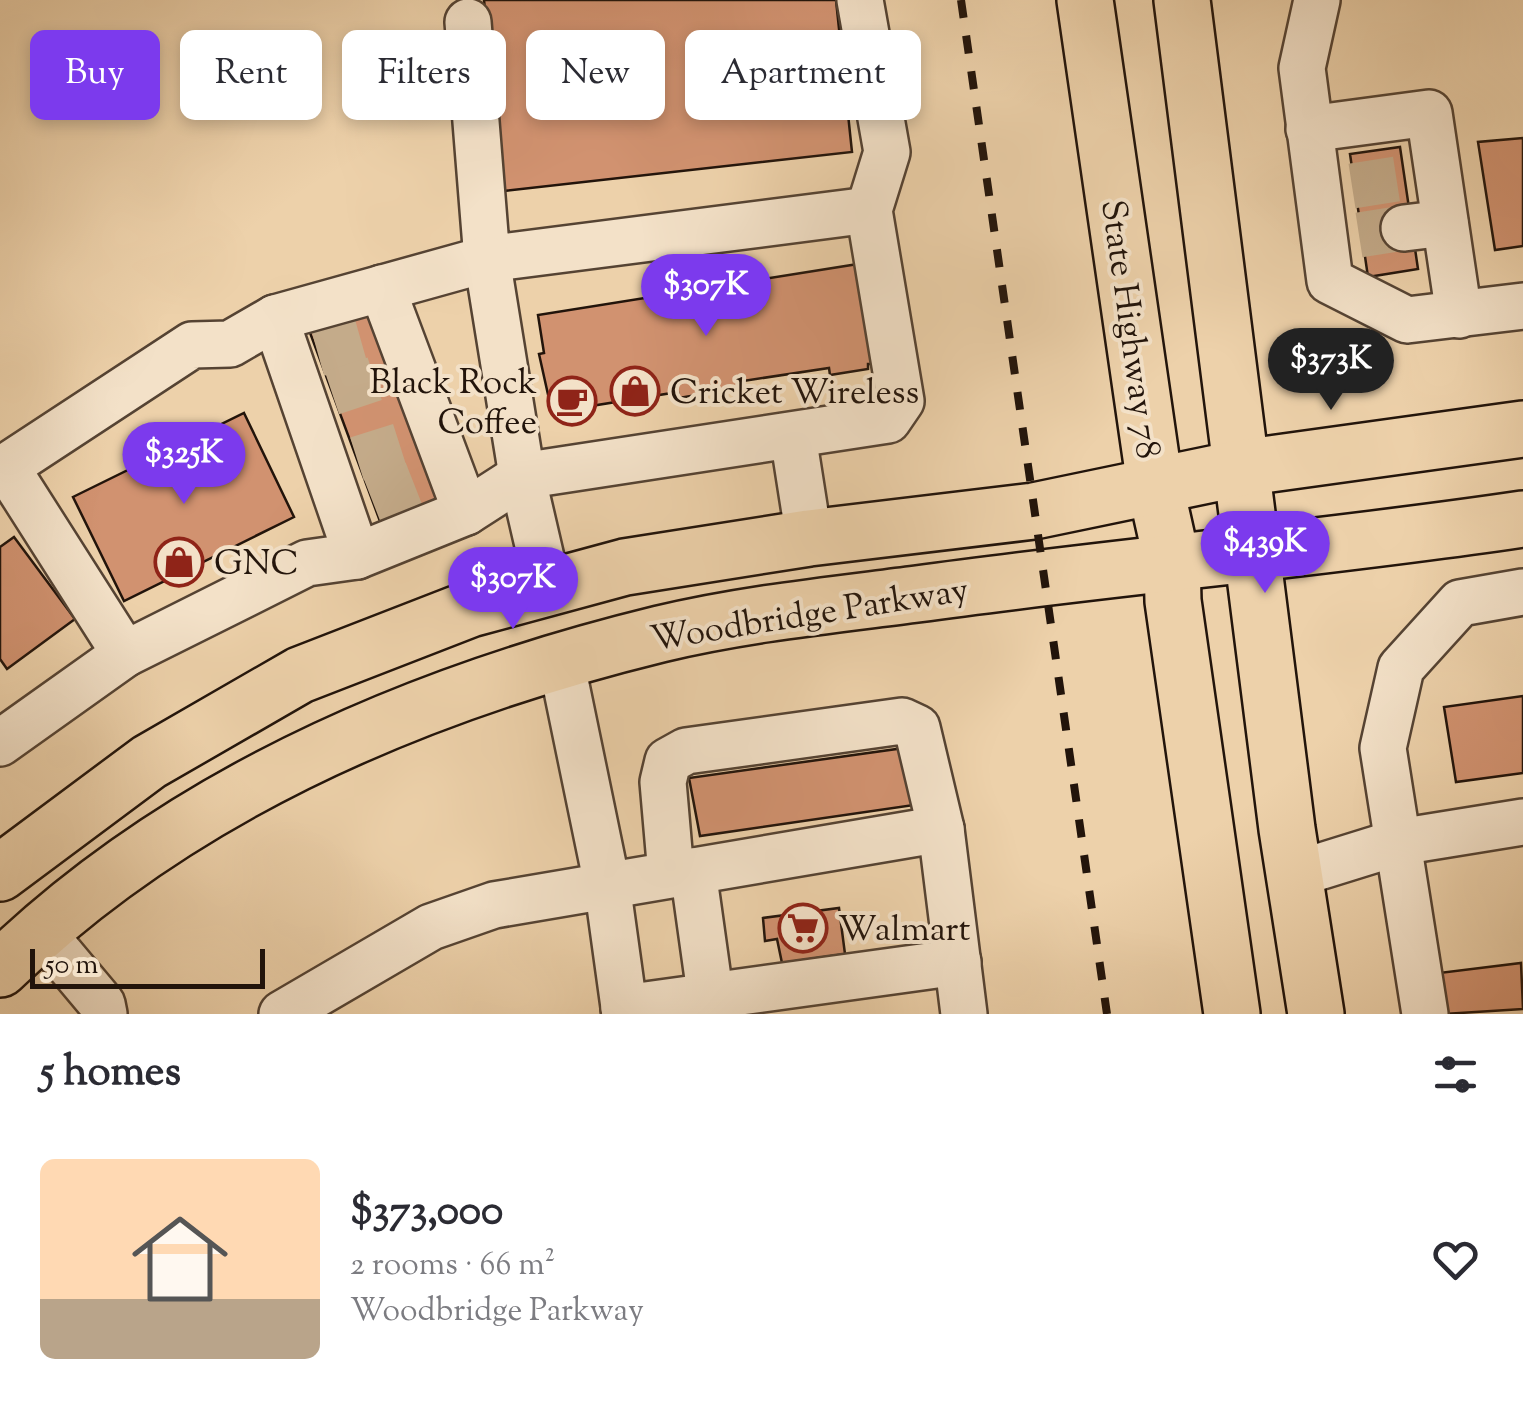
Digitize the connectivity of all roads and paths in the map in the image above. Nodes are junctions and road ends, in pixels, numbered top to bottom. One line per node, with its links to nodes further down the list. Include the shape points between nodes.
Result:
1 (860, 0): 7 (lane, via 886,152)
2 (1085, 0): 18 (main road, State Highway 78)
3 (1182, 0): 15 (main road)
4 (1317, 0): 6 (lane, via 1302,68)
5 (468, 22): 8 (lane)
6 (1309, 130): 11 (lane, via 1334,188 1341,238 1330,282 1407,320); 11 (lane, via 1429,112 1418,176 1425,225)
7 (869, 210): 8 (lane); 14 (lane, via 901,402 888,420)
8 (487, 259): 9 (lane); 17 (lane)
9 (382, 288): 12 (lane); 20 (lane, via 436,453)
10 (1523, 306): 11 (lane)
11 (1459, 315)
12 (274, 318): 16 (lane, via 230,344 192,345); 19 (lane, via 311,379)
13 (1523, 429): 15 (main road, Woodbridge Parkway)
14 (794, 436): 17 (lane); 22 (lane)
15 (1241, 468): 18 (main road, Woodbridge Parkway); 23 (main road)
16 (3, 469): 27 (lane)
17 (522, 476): 20 (lane); 25 (lane)
18 (1155, 486): 22 (main road, Woodbridge Parkway, via 1034,510); 24 (main road, State Highway 78)
19 (351, 500): 20 (lane); 27 (lane, via 306,564)
20 (466, 512)
21 (1523, 519): 23 (main road, Woodbridge Parkway)
22 (809, 538): 25 (main road, Woodbridge Parkway, via 625,567)
23 (1252, 555): 24 (main road, Woodbridge Parkway); 35 (main road)
24 (1172, 562): 28 (main road, Woodbridge Parkway, via 814,608 664,633); 45 (main road, State Highway 78)
25 (548, 588): 28 (main road); 33 (main road, Woodbridge Parkway, via 470,609 300,675)
26 (1523, 592): 32 (lane, via 1460,604 1400,668 1384,748)
27 (126, 654): 29 (lane)
28 (561, 661): 36 (lane); 37 (main road, Woodbridge Parkway, via 402,713 200,815)
29 (0, 743)
30 (1523, 822): 32 (lane)
31 (941, 830): 34 (lane); 34 (lane, via 924,743 917,728 902,721 686,750 668,760 663,782); 38 (lane)
32 (1399, 842): 35 (lane); 47 (lane)
33 (6, 855): 37 (main road)
34 (682, 872): 36 (lane); 40 (lane)
35 (1296, 874): 46 (main road)
36 (607, 884): 41 (lane); 43 (lane, via 494,905 431,927)
37 (40, 930): 39 (main road, Woodbridge Parkway); 42 (lane)
38 (958, 962): 40 (lane); 44 (lane)
39 (0, 969)
40 (711, 1005): 41 (lane)
41 (624, 1011)
42 (104, 1014)
43 (282, 1014)
44 (964, 1014)
45 (1232, 1014)
46 (1316, 1014)
47 (1425, 1014)

